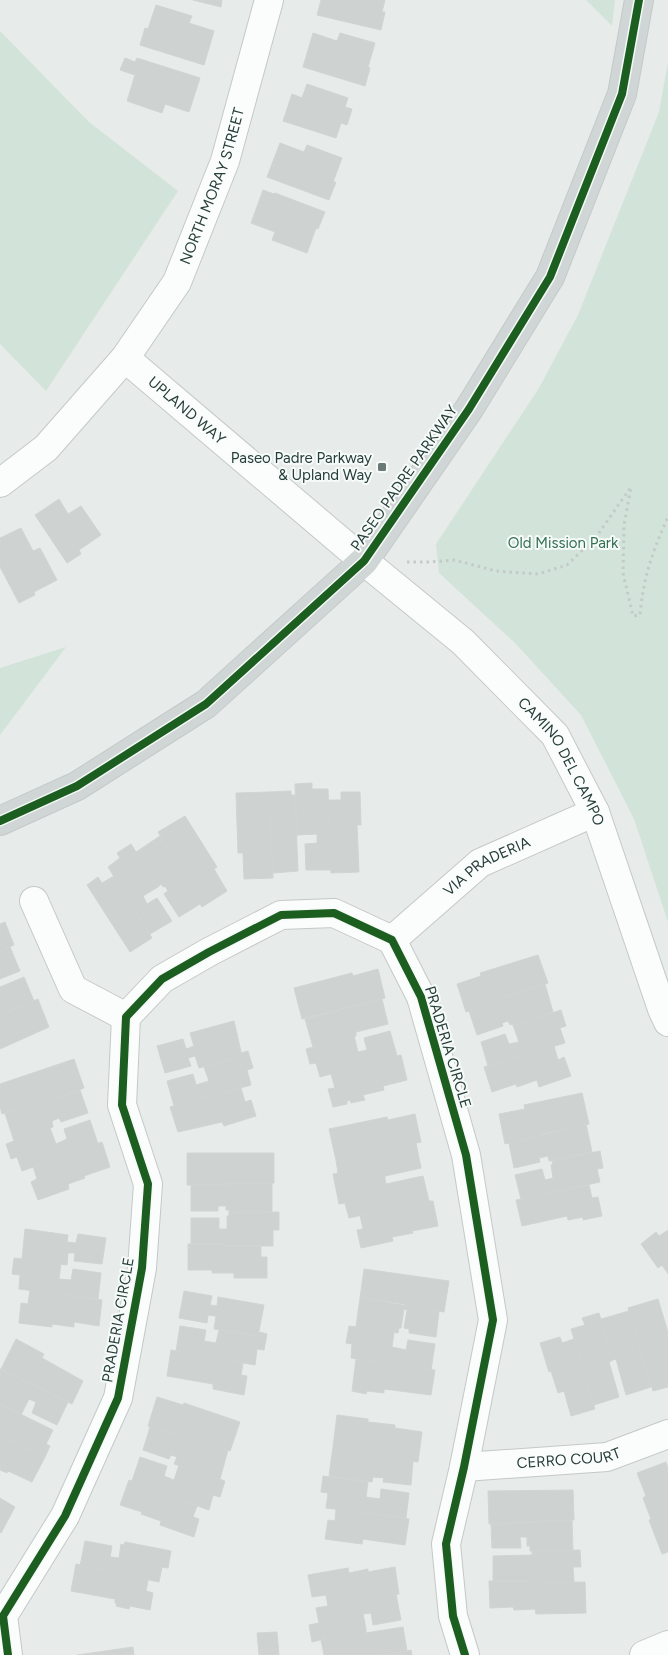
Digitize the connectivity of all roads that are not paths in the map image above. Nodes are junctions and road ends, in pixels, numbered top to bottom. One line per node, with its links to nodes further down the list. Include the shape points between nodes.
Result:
1 (268, 0): 3 (street, NORTH MORAY STREET, via 225,161 215,187 177,282)
2 (639, 0): 5 (main road, PASEO PADRE PARKWAY, via 622,94 550,277 469,409)
3 (125, 358): 4 (street, NORTH MORAY STREET, via 46,448); 5 (street, UPLAND WAY)
4 (0, 483)
5 (364, 561): 6 (street, CAMINO DEL CAMPO, via 463,642 555,735); 7 (main road, PASEO PADRE PARKWAY, via 206,704 77,786)
6 (595, 812): 9 (street, VIA PRADERIA, via 480,863); 11 (street, CAMINO DEL CAMPO)
7 (0, 821)
8 (34, 901): 10 (street, via 73,989)
9 (392, 940): 10 (street, via 334,913 281,915 162,979); 13 (street, PRADERIA CIRCLE, via 421,997 466,1155 493,1320)
10 (126, 1017): 15 (street, PRADERIA CIRCLE, via 122,1105 148,1184 142,1268 118,1398 64,1516 3,1616)
11 (668, 1022)
12 (668, 1434): 13 (street, CERRO COURT, via 607,1457)
13 (464, 1467): 16 (street, PRADERIA CIRCLE, via 446,1544 453,1616)
14 (668, 1645): 17 (street)
15 (8, 1655)
16 (465, 1655)
17 (644, 1655)

